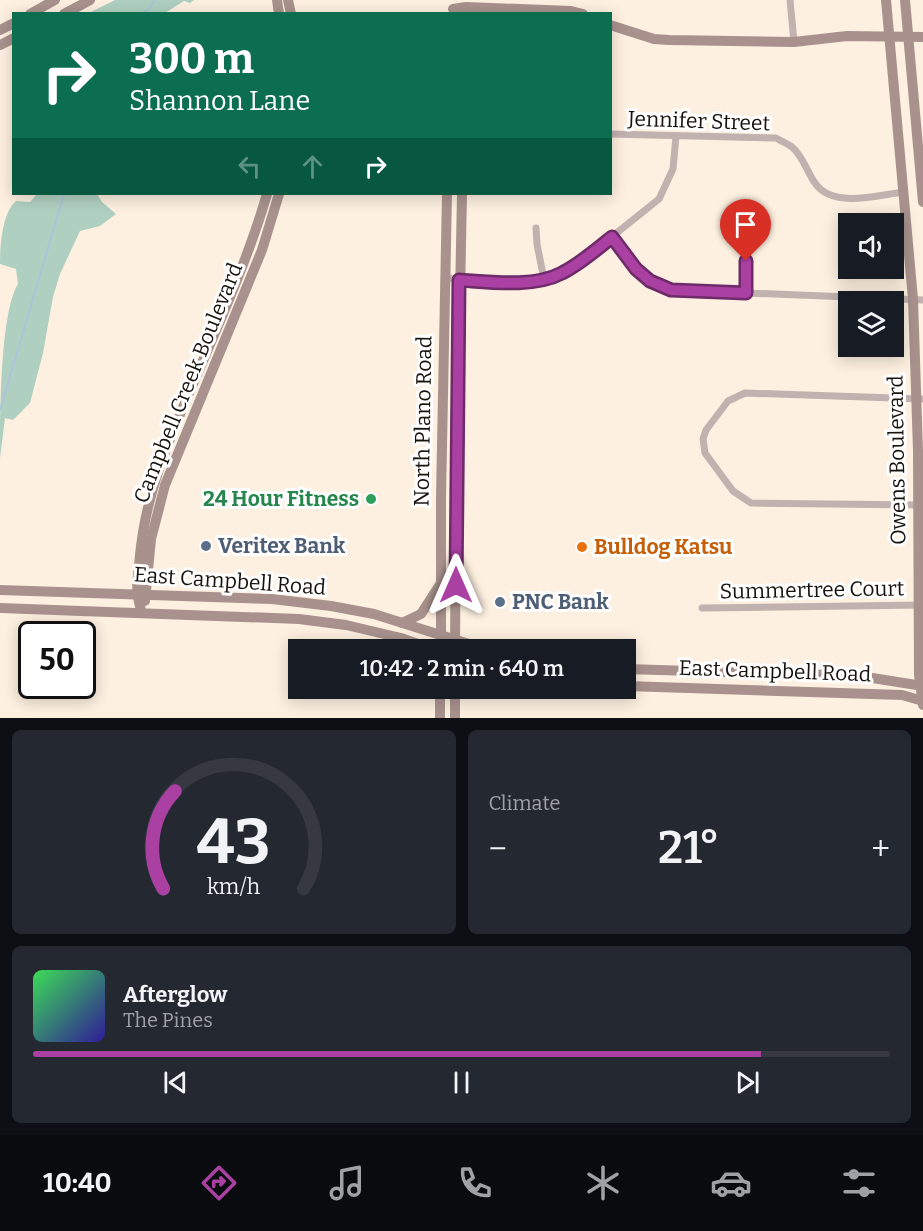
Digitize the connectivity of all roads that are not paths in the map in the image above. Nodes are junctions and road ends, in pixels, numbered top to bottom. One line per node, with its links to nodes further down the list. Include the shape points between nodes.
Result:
1 (55, 0): 8 (main road)
2 (90, 0): 9 (main road)
3 (790, 0): 16 (street)
4 (886, 0): 13 (main road, Owens Boulevard)
5 (905, 0): 14 (main road)
6 (453, 7): 7 (main road)
7 (466, 7): 10 (main road)
8 (34, 12)
9 (68, 12)
10 (539, 12): 11 (main road)
11 (576, 12)
12 (612, 26): 16 (main road, via 654,39)
13 (889, 36): 14 (main road); 16 (main road); 19 (main road, Owens Boulevard)
14 (908, 36): 15 (main road); 24 (main road)
15 (923, 37)
16 (794, 42)
17 (612, 134): 18 (street, Jennifer Street)
18 (676, 136): 19 (street, Jennifer Street, via 776,138 792,148 825,193 853,198); 27 (street, via 673,169 659,199)
19 (904, 192): 33 (main road, Owens Boulevard)
20 (267, 195): 25 (main road, Campbell Creek Boulevard)
21 (278, 195): 25 (main road, Campbell Creek Boulevard)
22 (447, 195): 29 (main road, North Plano Road)
23 (462, 195): 30 (main road, North Plano Road)
24 (923, 202)
25 (268, 212): 34 (main road, Campbell Creek Boulevard, via 262,250)
26 (537, 228): 31 (street)
27 (612, 237): 31 (street, via 574,267); 32 (street, via 636,269 650,281 671,290)
28 (746, 261): 32 (street)
29 (445, 276): 30 (street); 38 (main road, North Plano Road)
30 (459, 280): 31 (street); 39 (main road, North Plano Road)
31 (544, 280)
32 (746, 293): 33 (street)
33 (918, 300): 35 (main road, Owens Boulevard)
34 (210, 358): 36 (main road, Campbell Creek Boulevard, via 175,423); 37 (main road, Campbell Creek Boulevard)
35 (920, 399): 40 (main road, Owens Boulevard); 40 (street, via 745,393 728,401 703,439 705,453 733,491 752,503)
36 (156, 473): 37 (main road); 43 (main road, Campbell Creek Boulevard, via 147,509)
37 (168, 478): 43 (main road, Campbell Creek Boulevard, via 157,512)
38 (441, 497): 39 (main road); 41 (main road, North Plano Road)
39 (456, 501): 53 (main road, North Plano Road)
40 (921, 505): 44 (main road, Owens Boulevard)
41 (441, 583): 48 (main road, via 421,614); 49 (main road, North Plano Road)
42 (0, 590): 43 (main road, East Campbell Road)
43 (141, 594): 47 (main road, Campbell Creek Boulevard); 48 (main road, East Campbell Road, via 272,599 353,610)
44 (921, 605): 46 (street, Summertree Court); 57 (main road, Owens Boulevard)
45 (0, 608): 47 (main road, East Campbell Road)
46 (702, 608)
47 (142, 613): 50 (main road, East Campbell Road, via 299,619)
48 (402, 622): 49 (main road, East Campbell Road)
49 (441, 634): 51 (main road, North Plano Road); 52 (main road, East Campbell Road)
50 (404, 639)
51 (441, 639)
52 (448, 639)
53 (455, 639)
54 (636, 669): 55 (main road, East Campbell Road)
55 (727, 672): 57 (main road, East Campbell Road, via 860,676); 58 (main road)
56 (636, 686): 58 (main road, East Campbell Road)
57 (921, 686): 62 (main road, Owens Boulevard)
58 (727, 689): 62 (main road, East Campbell Road, via 902,695)
59 (440, 699): 64 (main road)
60 (455, 699): 63 (main road)
61 (459, 699): 63 (main road)
62 (923, 702)
63 (455, 716)
64 (440, 718)

